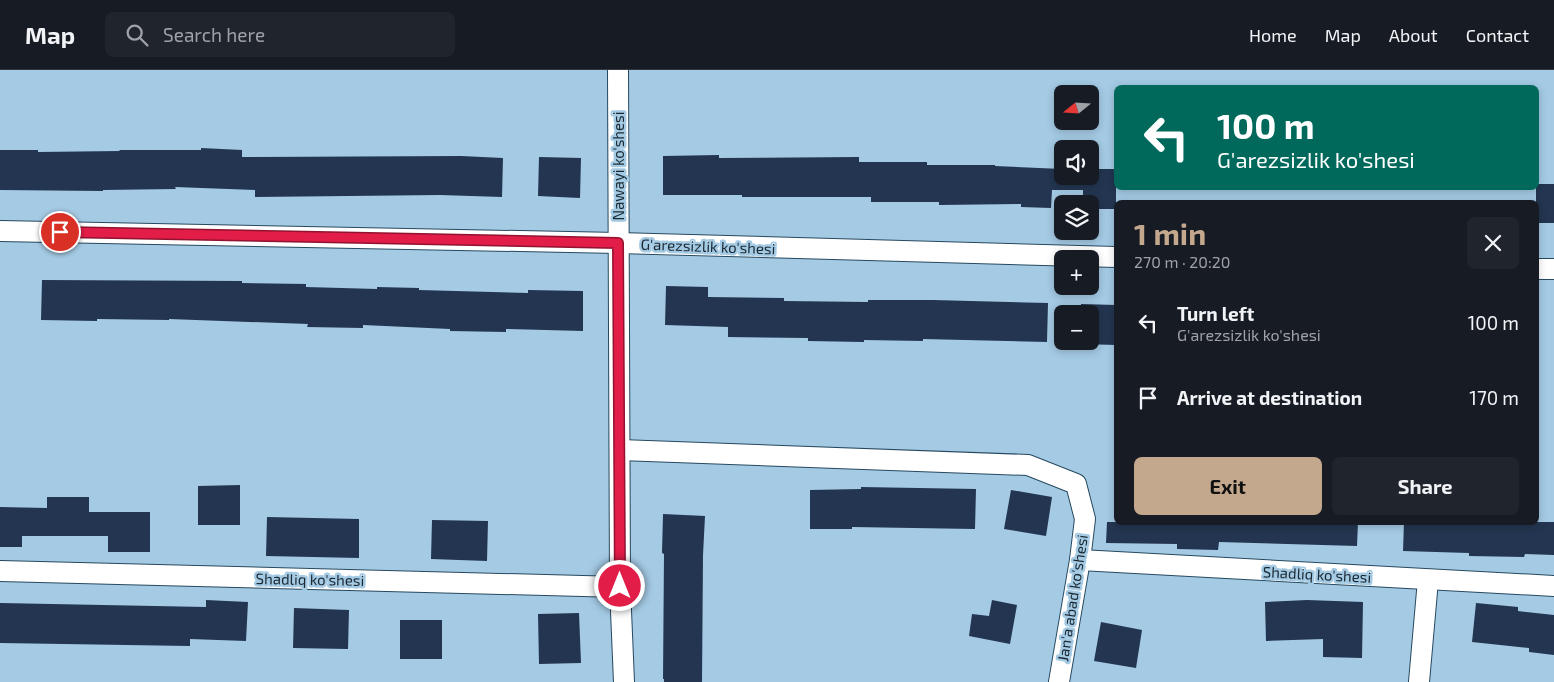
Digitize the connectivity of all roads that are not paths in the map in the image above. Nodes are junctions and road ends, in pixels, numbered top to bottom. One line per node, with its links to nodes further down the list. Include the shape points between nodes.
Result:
1 (618, 70): 3 (street, Nawayi ko'shesi)
2 (0, 231): 3 (street, G'arezsizlik ko'shesi)
3 (618, 243): 4 (street, G'arezsizlik ko'shesi); 7 (street, Nawayi ko'shesi)
4 (1114, 257)
5 (1539, 268): 6 (street)
6 (1554, 269)
7 (620, 450): 8 (street, Jan'a abad ko'shesi, via 1028,465 1076,484 1085,519); 11 (street, Nawayi ko'shesi)
8 (1080, 560): 10 (street, Shadliq ko'shesi); 14 (street, Jan'a abad ko'shesi)
9 (0, 570): 11 (street, Shadliq ko'shesi)
10 (1428, 580): 12 (street, Shadliq ko'shesi); 15 (street)
11 (620, 586): 13 (street, Nawayi ko'shesi)
12 (1554, 586)
13 (624, 682)
14 (1059, 682)
15 (1419, 682)

